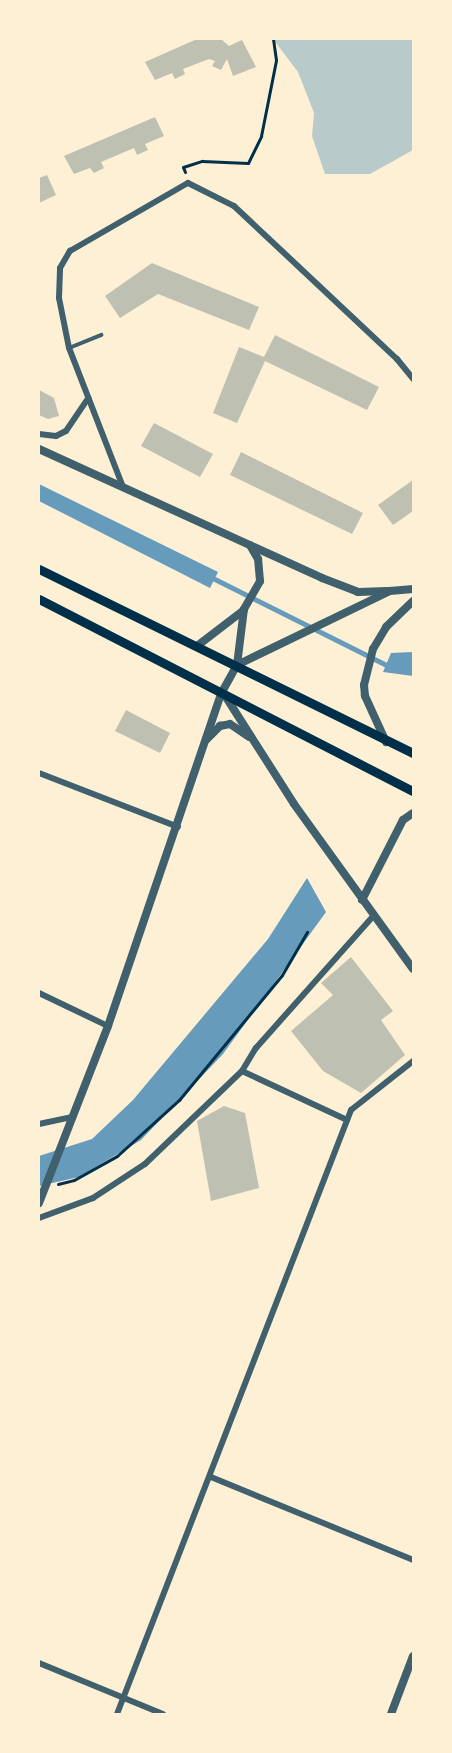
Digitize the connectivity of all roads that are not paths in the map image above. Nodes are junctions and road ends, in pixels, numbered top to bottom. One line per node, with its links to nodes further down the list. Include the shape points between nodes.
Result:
1 (102, 335): 2 (lane)
2 (69, 348): 3 (street, via 59,298 60,268 70,251 188,183 234,206 397,359); 4 (street)
3 (413, 379)
4 (88, 398): 5 (street, via 66,431 56,436); 7 (street)
5 (39, 434)
6 (39, 448): 7 (street)
7 (123, 487): 8 (street)
8 (250, 545): 11 (street, via 358,591); 14 (street, via 258,559 260,581)
9 (39, 569): 15 (main road)
10 (413, 589): 11 (street)
11 (390, 591): 16 (street)
12 (39, 599): 17 (main road)
13 (413, 601): 18 (street, via 386,627 373,649 364,685)
14 (244, 609): 15 (street); 16 (street)
15 (197, 646): 16 (main road)
16 (237, 665): 17 (street); 18 (main road)
17 (222, 692): 19 (street); 20 (street); 23 (main road)
18 (386, 743): 21 (main road)
19 (202, 745): 20 (street, via 220,726 230,724 242,729); 25 (street)
20 (260, 748): 26 (street)
21 (413, 753)
22 (39, 773): 25 (street)
23 (413, 792)
24 (413, 813): 26 (street, via 404,820)
25 (178, 827): 30 (street)
26 (362, 900): 27 (street)
27 (373, 916): 28 (street); 32 (street, via 256,1048)
28 (413, 969)
29 (39, 993): 30 (street)
30 (108, 1026): 33 (street)
31 (413, 1061): 34 (street, via 351,1110)
32 (242, 1071): 34 (street); 37 (street, via 145,1164 93,1198)
33 (69, 1120): 35 (street); 36 (street)
34 (347, 1120): 38 (street)
35 (39, 1124)
36 (40, 1201)
37 (39, 1218)
38 (211, 1478): 39 (street); 42 (street)
39 (413, 1560)
40 (413, 1656): 45 (street)
41 (39, 1663): 42 (street)
42 (124, 1695): 43 (street); 44 (street)
43 (117, 1714)
44 (163, 1714)
45 (391, 1714)

